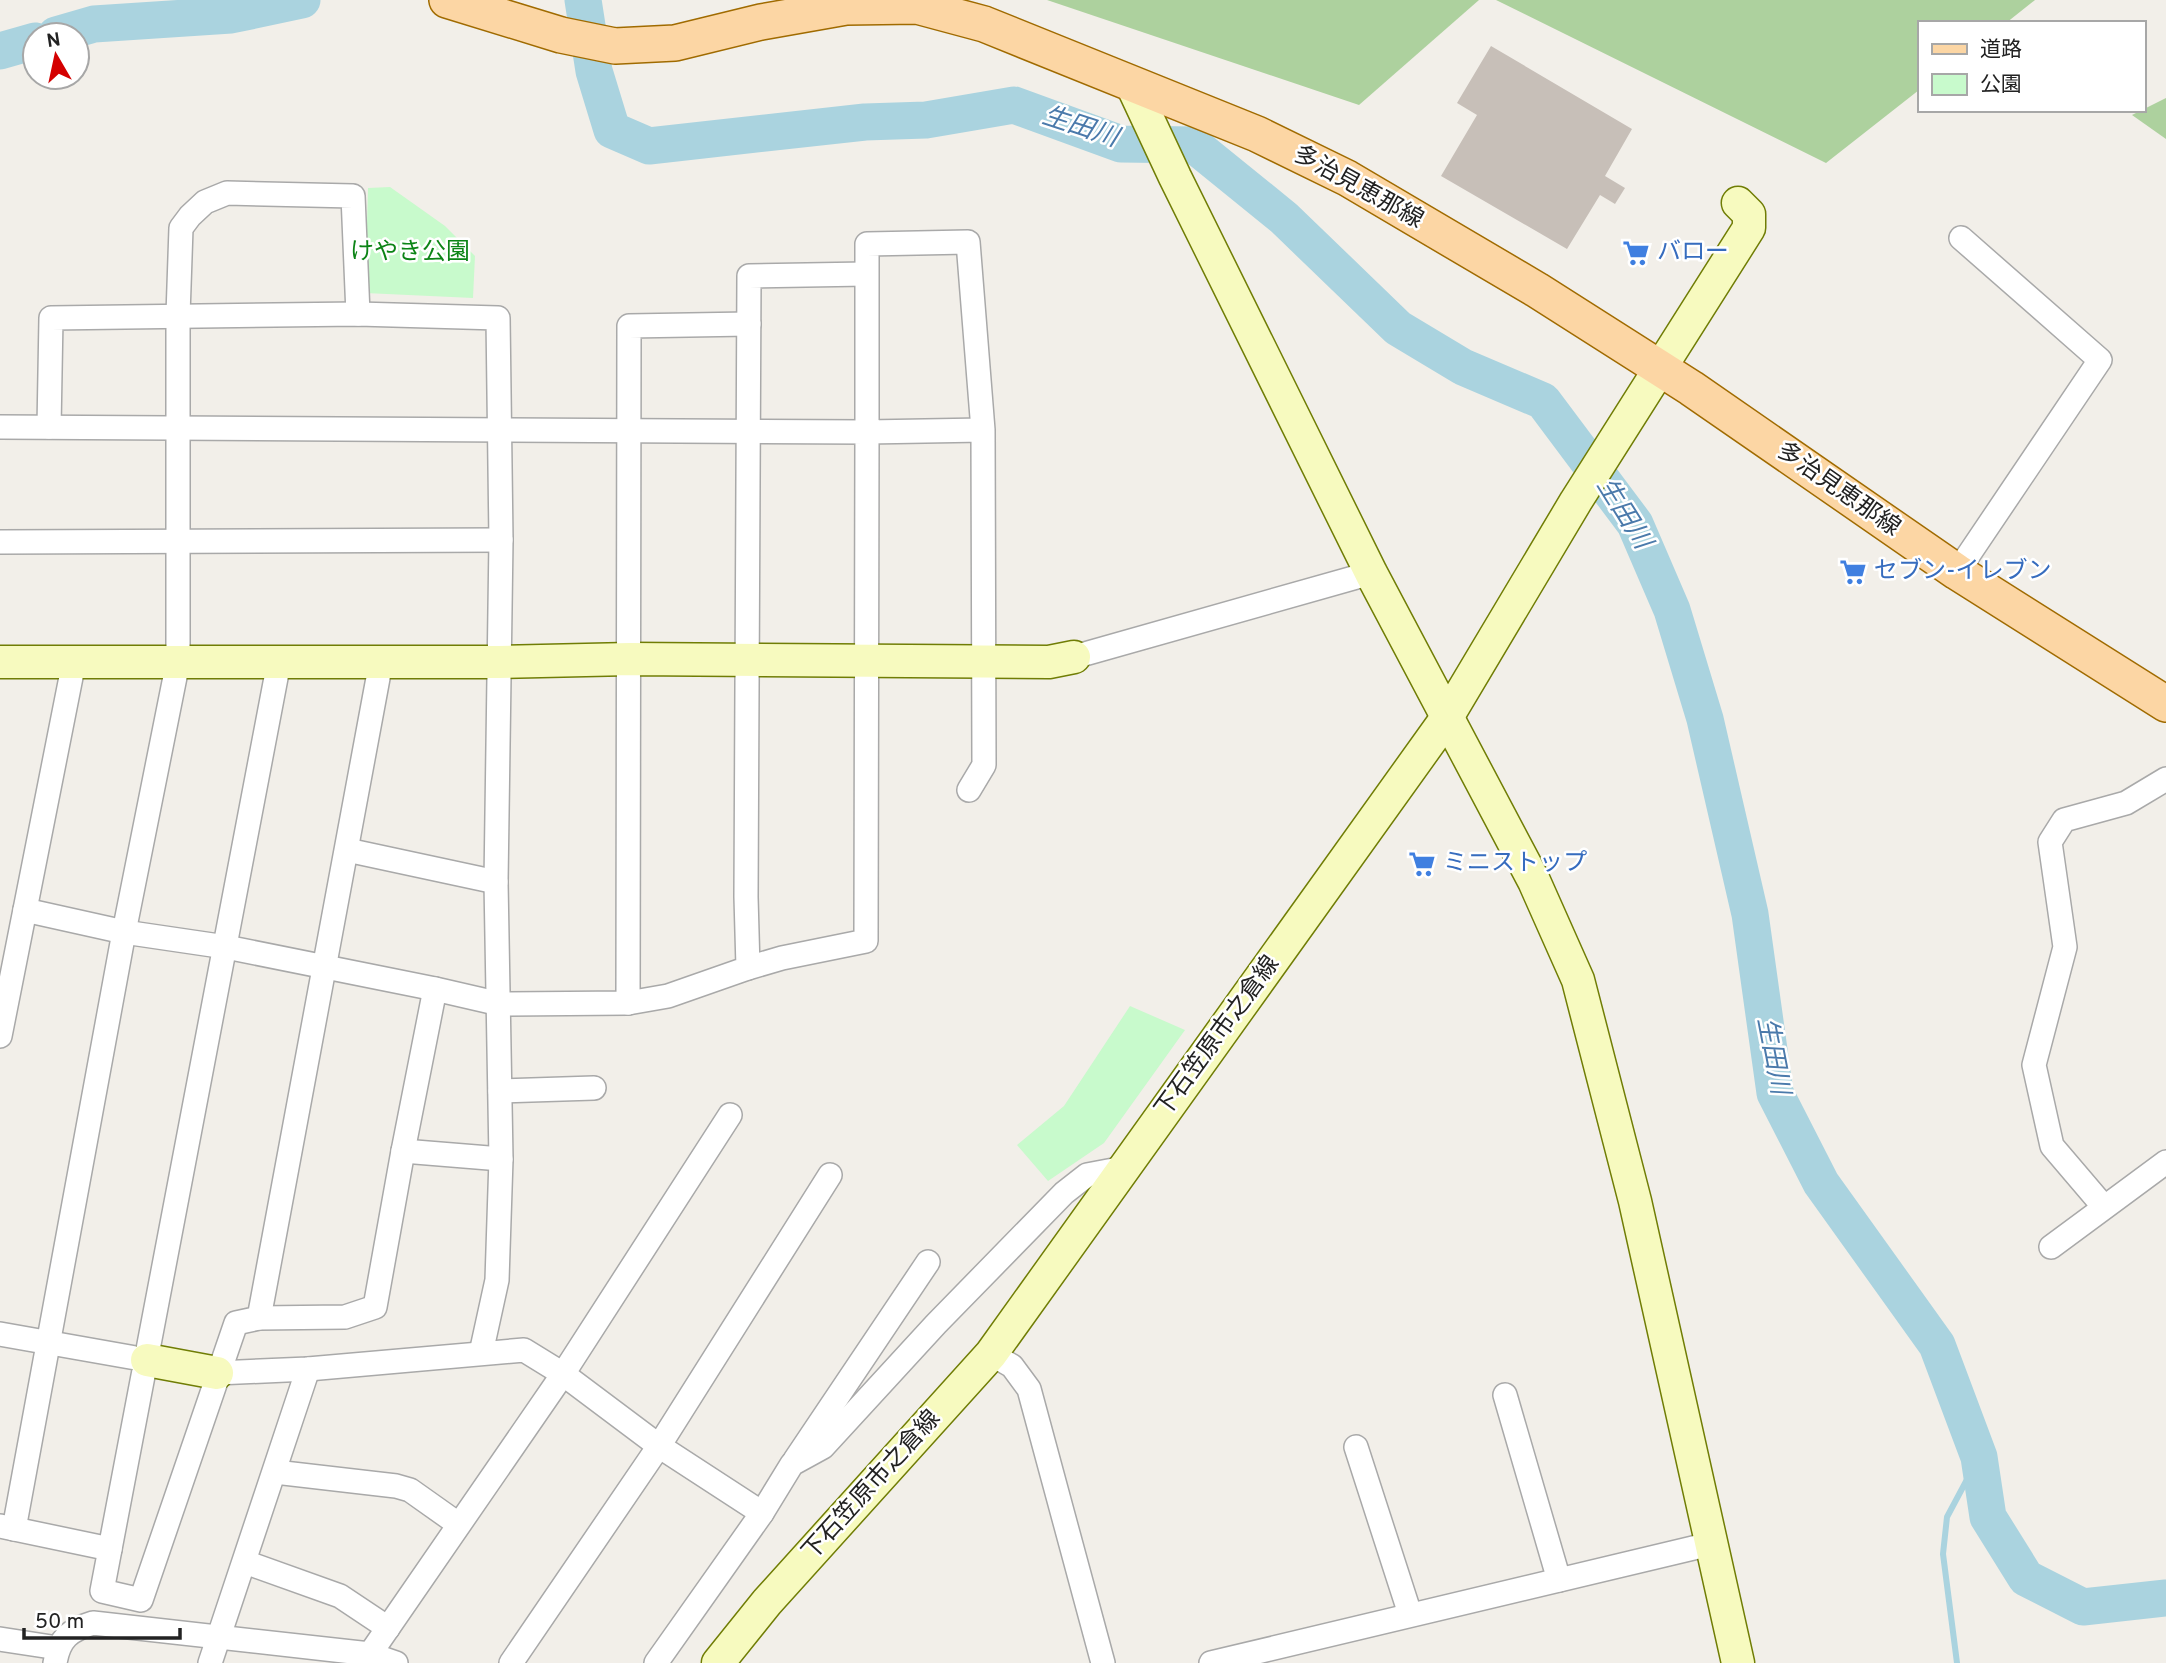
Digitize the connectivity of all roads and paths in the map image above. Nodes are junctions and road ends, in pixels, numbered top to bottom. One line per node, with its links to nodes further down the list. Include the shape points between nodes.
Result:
1 (447, 0): 2 (main road, 多治見恵那線, via 615,47 675,43 846,8 917,6 984,24)
2 (1132, 85): 9 (main road, 多治見恵那線, via 1257,134 1347,178 1537,290); 22 (street)
3 (1738, 203): 9 (street, 下石笠原市之倉線, via 1749,214 1749,228)
4 (1961, 238): 21 (street, via 2100,360)
5 (866, 274): 8 (street, via 749,276); 15 (street, via 867,244 968,242); 17 (street)
6 (358, 314): 7 (street); 7 (street, via 354,196 227,194 205,202 181,229); 13 (street, via 498,318)
7 (178, 315): 11 (street, via 51,318); 12 (street)
8 (749, 324): 14 (street, via 629,326); 16 (street)
9 (1659, 369): 21 (main road, 多治見恵那線); 35 (street, 下石笠原市之倉線)
10 (0, 427): 11 (street)
11 (49, 427): 12 (street)
12 (178, 428): 13 (street); 20 (street)
13 (498, 429): 14 (street); 18 (street)
14 (629, 430): 16 (street); 24 (street)
15 (983, 430): 17 (street); 26 (street)
16 (748, 431): 17 (street); 25 (street)
17 (867, 432): 33 (street)
18 (501, 540): 20 (street); 32 (street)
19 (0, 541): 20 (street)
20 (176, 541): 29 (street)
21 (1957, 572): 34 (main road, 多治見恵那線)
22 (1371, 573): 23 (street); 35 (street)
23 (1073, 657): 26 (street, via 1049,662)
24 (629, 659): 25 (street); 32 (street); 46 (street)
25 (748, 660): 33 (street); 44 (street)
26 (983, 661): 33 (street); 37 (street, via 984,765)
27 (0, 662): 28 (street)
28 (74, 662): 29 (street); 40 (street)
29 (178, 662): 30 (street); 41 (street)
30 (279, 662): 31 (street); 42 (street)
31 (381, 662): 32 (street); 38 (street)
32 (499, 662): 39 (street)
33 (865, 662): 44 (street, via 866,941)
34 (2166, 704)
35 (1446, 719): 55 (street, 下石笠原市之倉線); 77 (street, via 1534,881 1578,980 1634,1200)
36 (2166, 779): 57 (street, via 2126,803 2064,820 2050,842 2065,947 2034,1065 2052,1146)
37 (969, 790)
38 (347, 850): 39 (street); 43 (street)
39 (496, 882): 47 (street)
40 (25, 910): 41 (street); 48 (street)
41 (124, 932): 42 (street); 62 (street)
42 (226, 947): 43 (street); 65 (street)
43 (324, 968): 45 (street); 60 (street)
44 (748, 968): 46 (street, via 668,996)
45 (435, 989): 47 (street); 52 (street)
46 (628, 1003): 47 (street)
47 (499, 1004): 50 (street)
48 (1, 1029)
49 (594, 1088): 50 (street)
50 (500, 1091): 53 (street)
51 (730, 1115): 68 (street)
52 (402, 1151): 53 (street); 60 (street, via 375,1307 345,1317)
53 (501, 1159): 63 (street, via 497,1280)
54 (2166, 1162): 57 (street)
55 (1124, 1168): 64 (street, 下石笠原市之倉線); 72 (street, via 1087,1175 1064,1193 822,1447)
56 (830, 1175): 70 (street)
57 (2104, 1207): 58 (street)
58 (2050, 1247)
59 (928, 1262): 72 (street)
60 (259, 1318): 67 (street, via 236,1323)
61 (0, 1334): 62 (street)
62 (50, 1343): 65 (street); 76 (street)
63 (481, 1353): 66 (street); 68 (street, via 524,1350)
64 (991, 1354): 91 (street, 下石笠原市之倉線, via 767,1602); 92 (street, via 1012,1366 1029,1389)
65 (147, 1360): 67 (street); 78 (street)
66 (308, 1369): 67 (street); 73 (street)
67 (217, 1373): 78 (street, via 141,1600 102,1591)
68 (563, 1374): 70 (street); 75 (street)
69 (1506, 1395): 80 (street)
70 (659, 1446): 74 (street); 89 (street)
71 (1356, 1447): 81 (street)
72 (792, 1464): 74 (street)
73 (275, 1472): 75 (street, via 396,1486 410,1490); 79 (street)
74 (762, 1513): 90 (street)
75 (458, 1524): 82 (street)
76 (7, 1527): 78 (street)
77 (1710, 1544): 80 (street); 94 (street)
78 (110, 1549)
79 (245, 1562): 82 (street, via 340,1596); 83 (street)
80 (1559, 1580): 81 (street)
81 (1410, 1614): 93 (street)
82 (388, 1629): 85 (street)
83 (219, 1638): 85 (street); 86 (street, via 93,1623 74,1629); 87 (street)
84 (0, 1639): 86 (street)
85 (370, 1654): 88 (street)
86 (57, 1655)
87 (210, 1663)
88 (396, 1663)
89 (511, 1663)
90 (656, 1663)
91 (718, 1663)
92 (1103, 1663)
93 (1210, 1663)
94 (1738, 1663)

